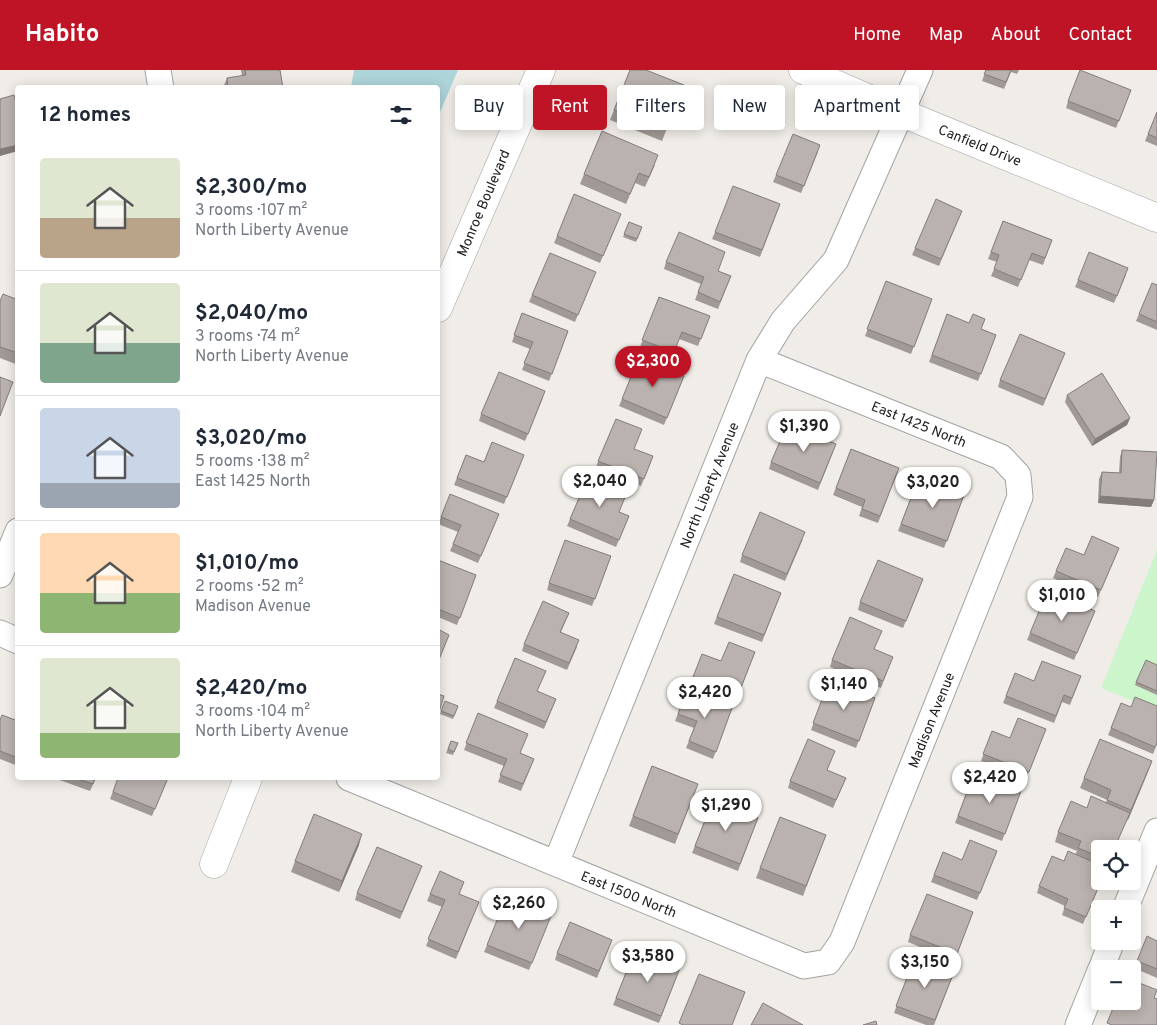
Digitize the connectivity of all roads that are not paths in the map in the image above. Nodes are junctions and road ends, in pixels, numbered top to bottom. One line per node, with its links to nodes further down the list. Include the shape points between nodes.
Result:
1 (158, 70): 5 (street)
2 (541, 70): 11 (street, Monroe Boulevard)
3 (804, 70): 6 (street, Canfield Drive)
4 (920, 70): 7 (street, North Liberty Avenue)
5 (160, 85)
6 (838, 85)
7 (914, 85)
8 (919, 120): 10 (street, Canfield Drive)
9 (894, 130): 12 (street, North Liberty Avenue, via 836,260 783,321)
10 (1157, 218)
11 (440, 303)
12 (759, 360): 13 (street, East 1425 North, via 1001,457); 21 (street, North Liberty Avenue)
13 (1018, 475): 24 (street, Madison Avenue, via 1020,497 842,942)
14 (15, 538): 15 (street)
15 (0, 575)
16 (0, 633): 17 (street)
17 (15, 640)
18 (247, 780): 22 (street)
19 (354, 780): 21 (street, East 1500 North)
20 (1157, 831): 23 (street)
21 (556, 863): 24 (street, East 1500 North, via 804,966)
22 (214, 864)
23 (1129, 900)
24 (828, 962)
25 (1091, 992): 26 (street)
26 (1078, 1025)

